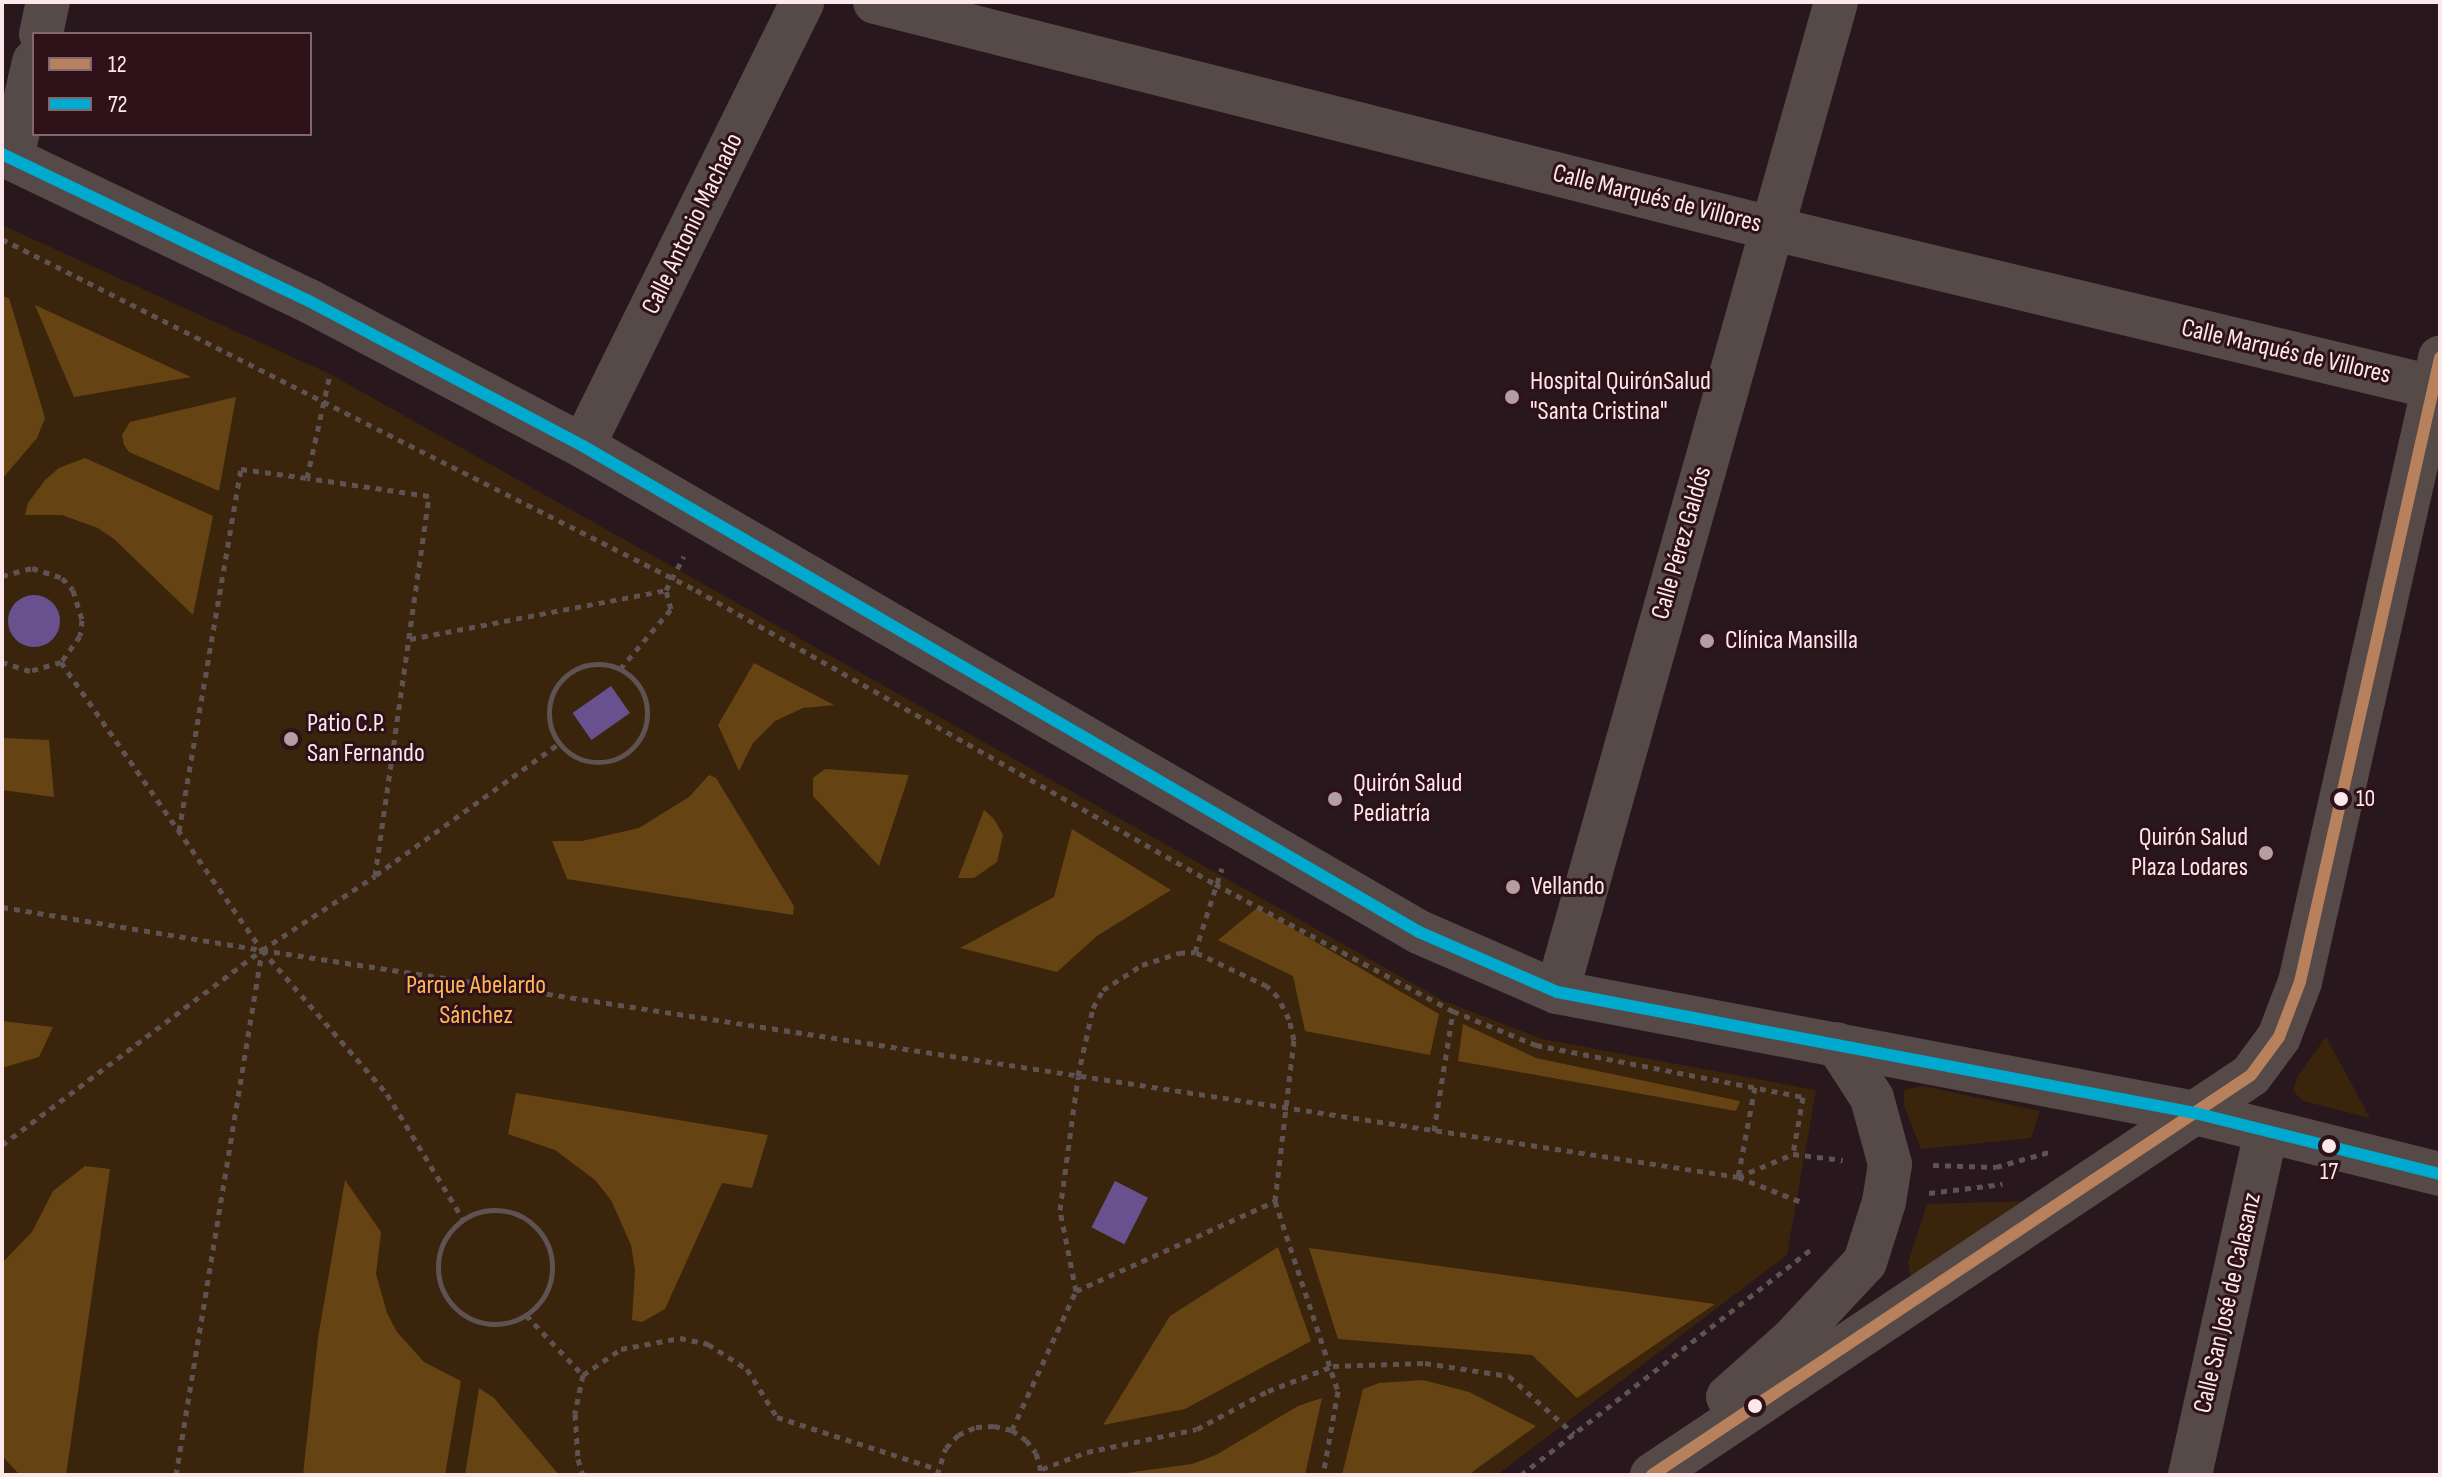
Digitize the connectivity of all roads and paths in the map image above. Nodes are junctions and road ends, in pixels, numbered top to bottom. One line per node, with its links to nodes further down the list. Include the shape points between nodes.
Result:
1 (48, 2): 5 (street)
2 (802, 2): 13 (street, Calle Antonio Machado)
3 (875, 2): 8 (street, Calle Marqués de Villores)
4 (1836, 2): 8 (street, Calle Pérez Galdós)
5 (41, 32)
6 (32, 69): 7 (street)
7 (7, 155): 13 (street, via 309,301)
8 (1770, 228): 11 (street, Calle Marqués de Villores); 31 (street, Calle Pérez Galdós)
9 (2, 239): 12 (path)
10 (330, 374): 12 (path)
11 (2438, 378): 37 (street, via 2300,982 2279,1037 2251,1075)
12 (323, 400): 14 (path); 17 (path)
13 (583, 446): 15 (street)
14 (307, 478): 19 (path, via 429,496); 25 (path, via 241,469)
15 (710, 519): 17 (path); 24 (street)
16 (2, 576): 21 (path, via 32,568 48,570 73,590 82,620 80,636)
17 (671, 578): 18 (path); 27 (path)
18 (666, 590): 19 (path); 22 (path, via 671,609)
19 (410, 639): 26 (path)
20 (2, 662): 21 (path, via 30,671)
21 (61, 662): 25 (path)
22 (620, 669): 23 (path, via 584,666 559,684 550,714); 23 (path, via 639,685 646,701 643,733 633,747 604,762 572,754)
23 (560, 743): 26 (path)
24 (1243, 829): 27 (path); 31 (street, via 1419,932)
25 (179, 832): 29 (path)
26 (375, 876): 29 (path)
27 (1215, 884): 30 (path); 32 (path)
28 (2, 907): 29 (path)
29 (262, 950): 34 (path); 40 (path); 48 (path, via 387,1094); 57 (path)
30 (1195, 952): 34 (path, via 1142,965 1103,990 1093,1008); 36 (path, via 1252,976 1278,997 1294,1040)
31 (1557, 992): 33 (street)
32 (1453, 1011): 35 (path, via 1536,1045); 38 (path)
33 (1837, 1044): 37 (street); 43 (street, via 1872,1098)
34 (1078, 1076): 36 (path); 49 (path, via 1060,1210)
35 (1755, 1087): 42 (path, via 1803,1097); 45 (path)
36 (1287, 1109): 38 (path); 46 (path)
37 (2195, 1113): 39 (street); 61 (street)
38 (1434, 1131): 45 (path)
39 (2266, 1131): 44 (street); 62 (street, Calle San José de Calasanz)
40 (2, 1145)
41 (2054, 1150): 43 (path, via 1996,1167)
42 (1793, 1154): 43 (path); 45 (path)
43 (1890, 1164): 60 (street, via 1865,1262 1793,1339)
44 (2428, 1172)
45 (1738, 1177): 47 (path)
46 (1275, 1201): 49 (path); 51 (path)
47 (1799, 1201)
48 (463, 1219): 50 (path, via 440,1250 442,1290 454,1306 479,1321 508,1323); 50 (path, via 498,1209 515,1212 543,1235 552,1260 549,1287)
49 (1076, 1291): 53 (path)
50 (526, 1315): 52 (path)
51 (1333, 1366): 54 (path, via 1425,1363 1509,1376); 56 (path, via 1268,1391 1197,1429 1087,1452); 59 (path, via 1337,1416)
52 (583, 1375): 55 (path, via 621,1349 680,1338 708,1344 747,1369 777,1417); 58 (path, via 575,1414)
53 (1012, 1430): 55 (path, via 976,1427 958,1435 946,1448); 56 (path, via 1026,1440)
54 (1574, 1434)
55 (937, 1472)
56 (1042, 1472)
57 (176, 1475)
58 (583, 1475)
59 (1323, 1475)
60 (1639, 1475)
61 (1652, 1475)
62 (2190, 1475)

